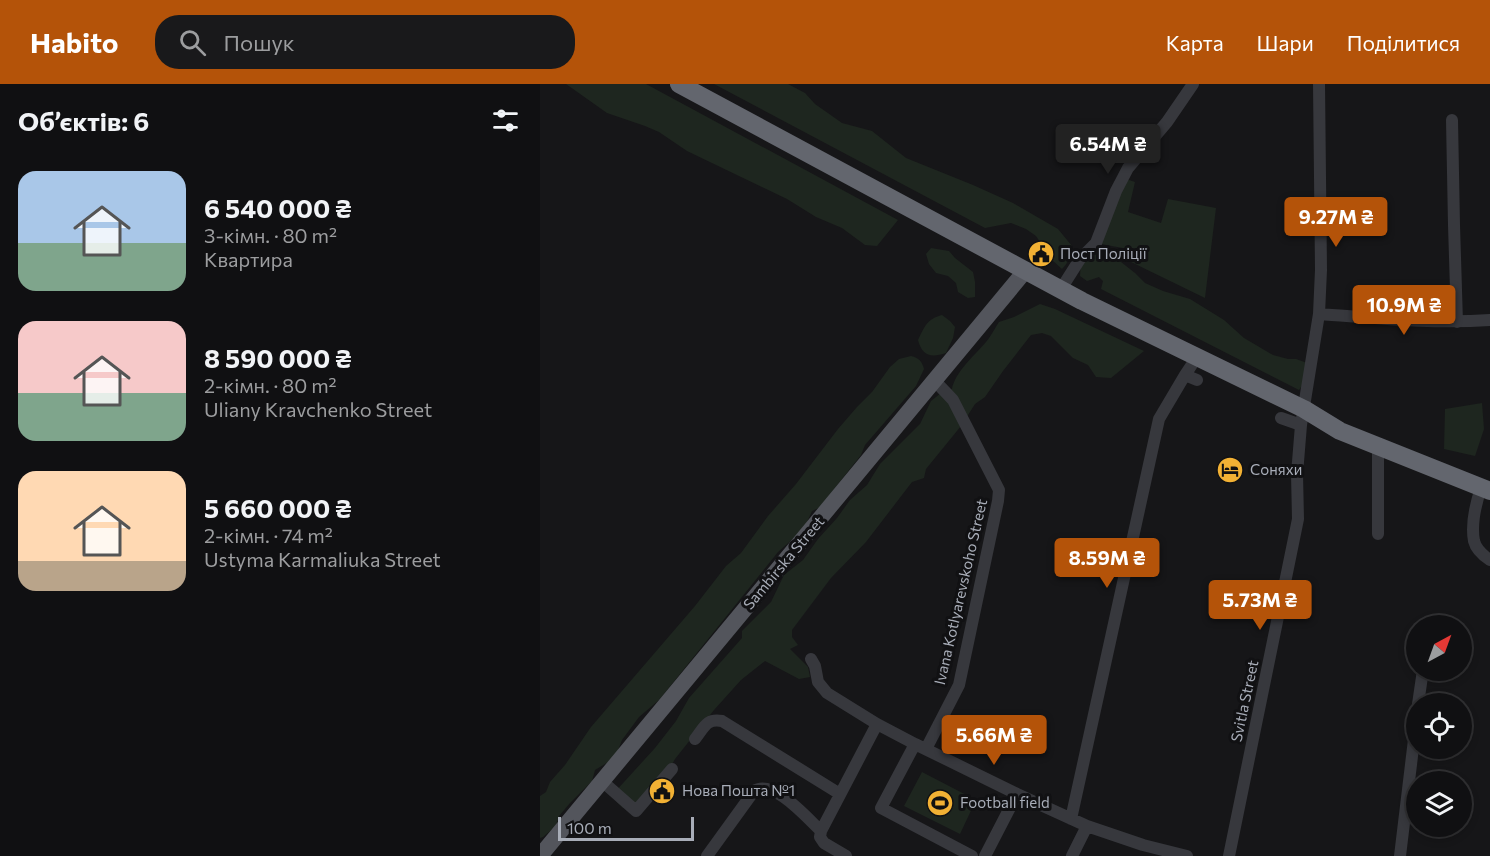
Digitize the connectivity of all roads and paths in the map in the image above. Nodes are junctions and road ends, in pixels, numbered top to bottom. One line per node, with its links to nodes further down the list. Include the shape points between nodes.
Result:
1 (679, 84): 5 (highway)
2 (1193, 84): 6 (street, via 1128,168 1096,243 1080,259)
3 (1319, 84): 7 (street, Svitla Street)
4 (1452, 120): 9 (street)
5 (1026, 270): 6 (highway); 11 (main road, Sambirska Street)
6 (1061, 289): 10 (highway)
7 (1319, 314): 9 (street); 12 (street, Svitla Street)
8 (1490, 320): 9 (street)
9 (1457, 322)
10 (1197, 357): 12 (highway); 27 (street, via 1191,377 1159,419)
11 (935, 381): 21 (street, Ivana Kotlyarevskoho Street, via 953,400 999,490 959,685); 24 (main road, Sambirska Street)
12 (1303, 417): 13 (street); 14 (highway); 15 (highway, via 1345,420); 37 (street, Svitla Street, via 1296,474 1298,519)
13 (1281, 418)
14 (1378, 447): 15 (highway); 16 (street)
15 (1487, 486): 17 (street, via 1476,504 1474,541)
16 (1378, 534)
17 (1490, 560)
18 (811, 659): 19 (street, via 821,688)
19 (878, 724): 21 (street); 25 (street)
20 (695, 739): 25 (street, via 713,719 722,721)
21 (920, 747): 26 (street); 34 (street, Ivana Kotlyarevskoho Street, via 881,808)
22 (1412, 759): 38 (street)
23 (672, 769): 24 (street, via 636,811)
24 (602, 782): 31 (main road, Sambirska Street)
25 (840, 794): 29 (street)
26 (1017, 794): 27 (street); 35 (street)
27 (1071, 819): 28 (street)
28 (1087, 826): 30 (street); 36 (street)
29 (821, 831): 32 (street, via 787,799 773,790 757,789); 33 (street, via 824,843)
30 (1182, 855)
31 (540, 856)
32 (706, 856)
33 (846, 856)
34 (972, 856)
35 (984, 856)
36 (1072, 856)
37 (1229, 856)
38 (1400, 856)

